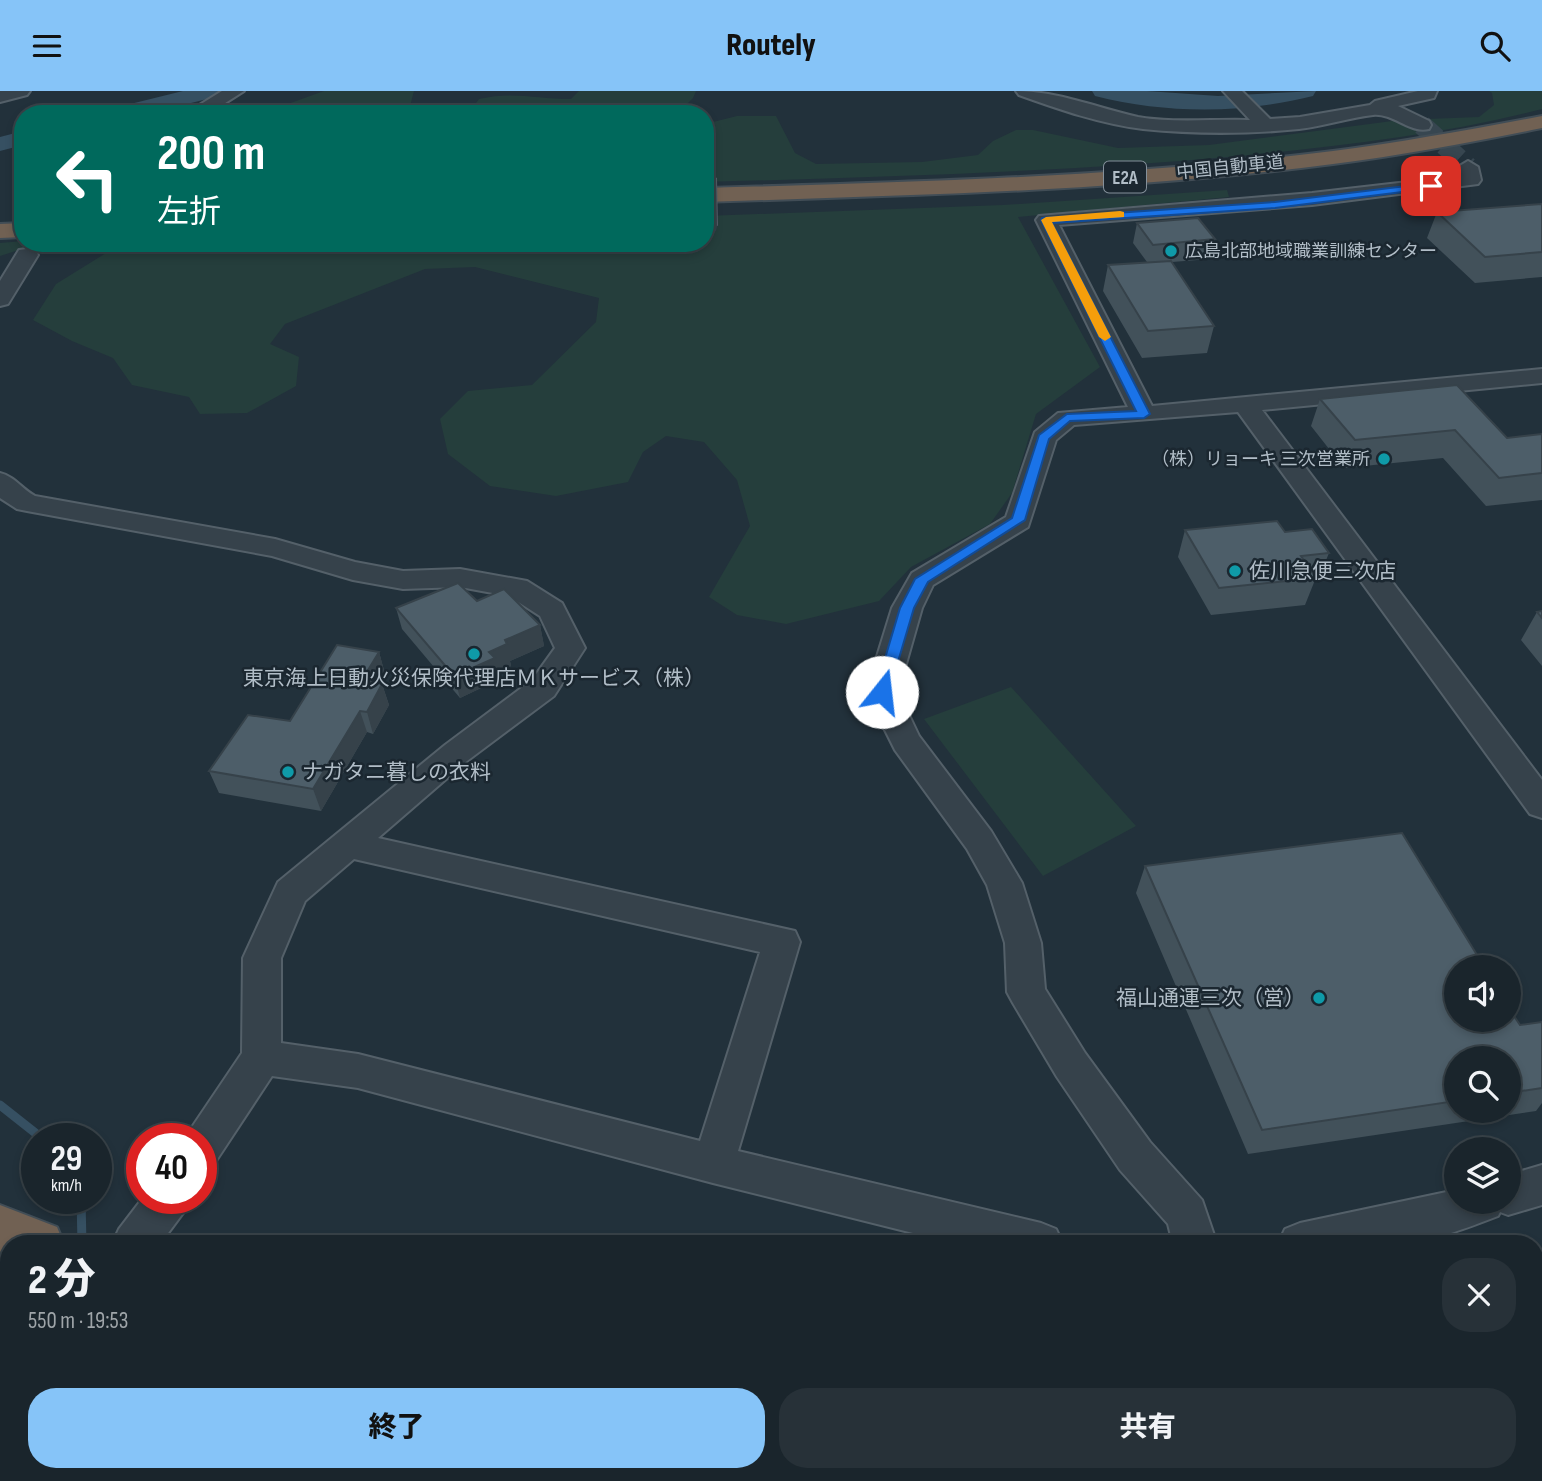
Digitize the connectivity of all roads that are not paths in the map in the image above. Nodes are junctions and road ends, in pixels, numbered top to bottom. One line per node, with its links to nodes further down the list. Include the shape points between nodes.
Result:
1 (21, 91): 5 (street)
2 (235, 91): 7 (street)
3 (1025, 91): 10 (street, via 1142,123)
4 (1428, 91): 8 (street)
5 (0, 97)
6 (1240, 100): 10 (street)
7 (210, 105)
8 (1376, 109): 10 (street); 11 (street, via 1398,112)
9 (1542, 122): 14 (highway, 中国自動車道 / E2A, via 1358,153 1145,176 1024,183)
10 (1265, 125)
11 (1422, 125)
12 (1542, 133): 15 (highway, 中国自動車道 / E2A, via 1369,162 1170,183)
13 (1468, 167): 20 (street, via 1471,180 1431,186 1275,205 1046,220)
14 (714, 187)
15 (714, 214)
16 (27, 255): 17 (street)
17 (0, 299)
18 (1542, 376): 19 (street)
19 (1245, 405): 20 (street); 22 (street)
20 (1144, 414): 33 (street, via 1067,418 1044,437 1018,520 922,579 907,608 882,692 906,742 1004,883 1023,943 1026,992 1135,1156 1187,1214)
21 (0, 481): 23 (street, via 27,503 275,548 403,580 460,578 517,588 552,610 570,648 543,688)
22 (1542, 805)
23 (346, 843): 24 (street, via 291,892 262,958); 26 (street, via 782,942)
24 (262, 1057): 25 (street); 26 (street, via 358,1071)
25 (217, 1124)
26 (713, 1164): 32 (street)
27 (1542, 1185): 28 (street)
28 (1521, 1191)
29 (157, 1214): 31 (street)
30 (1444, 1214): 34 (street)
31 (141, 1235)
32 (1004, 1235)
33 (1193, 1235)
34 (1344, 1235)

